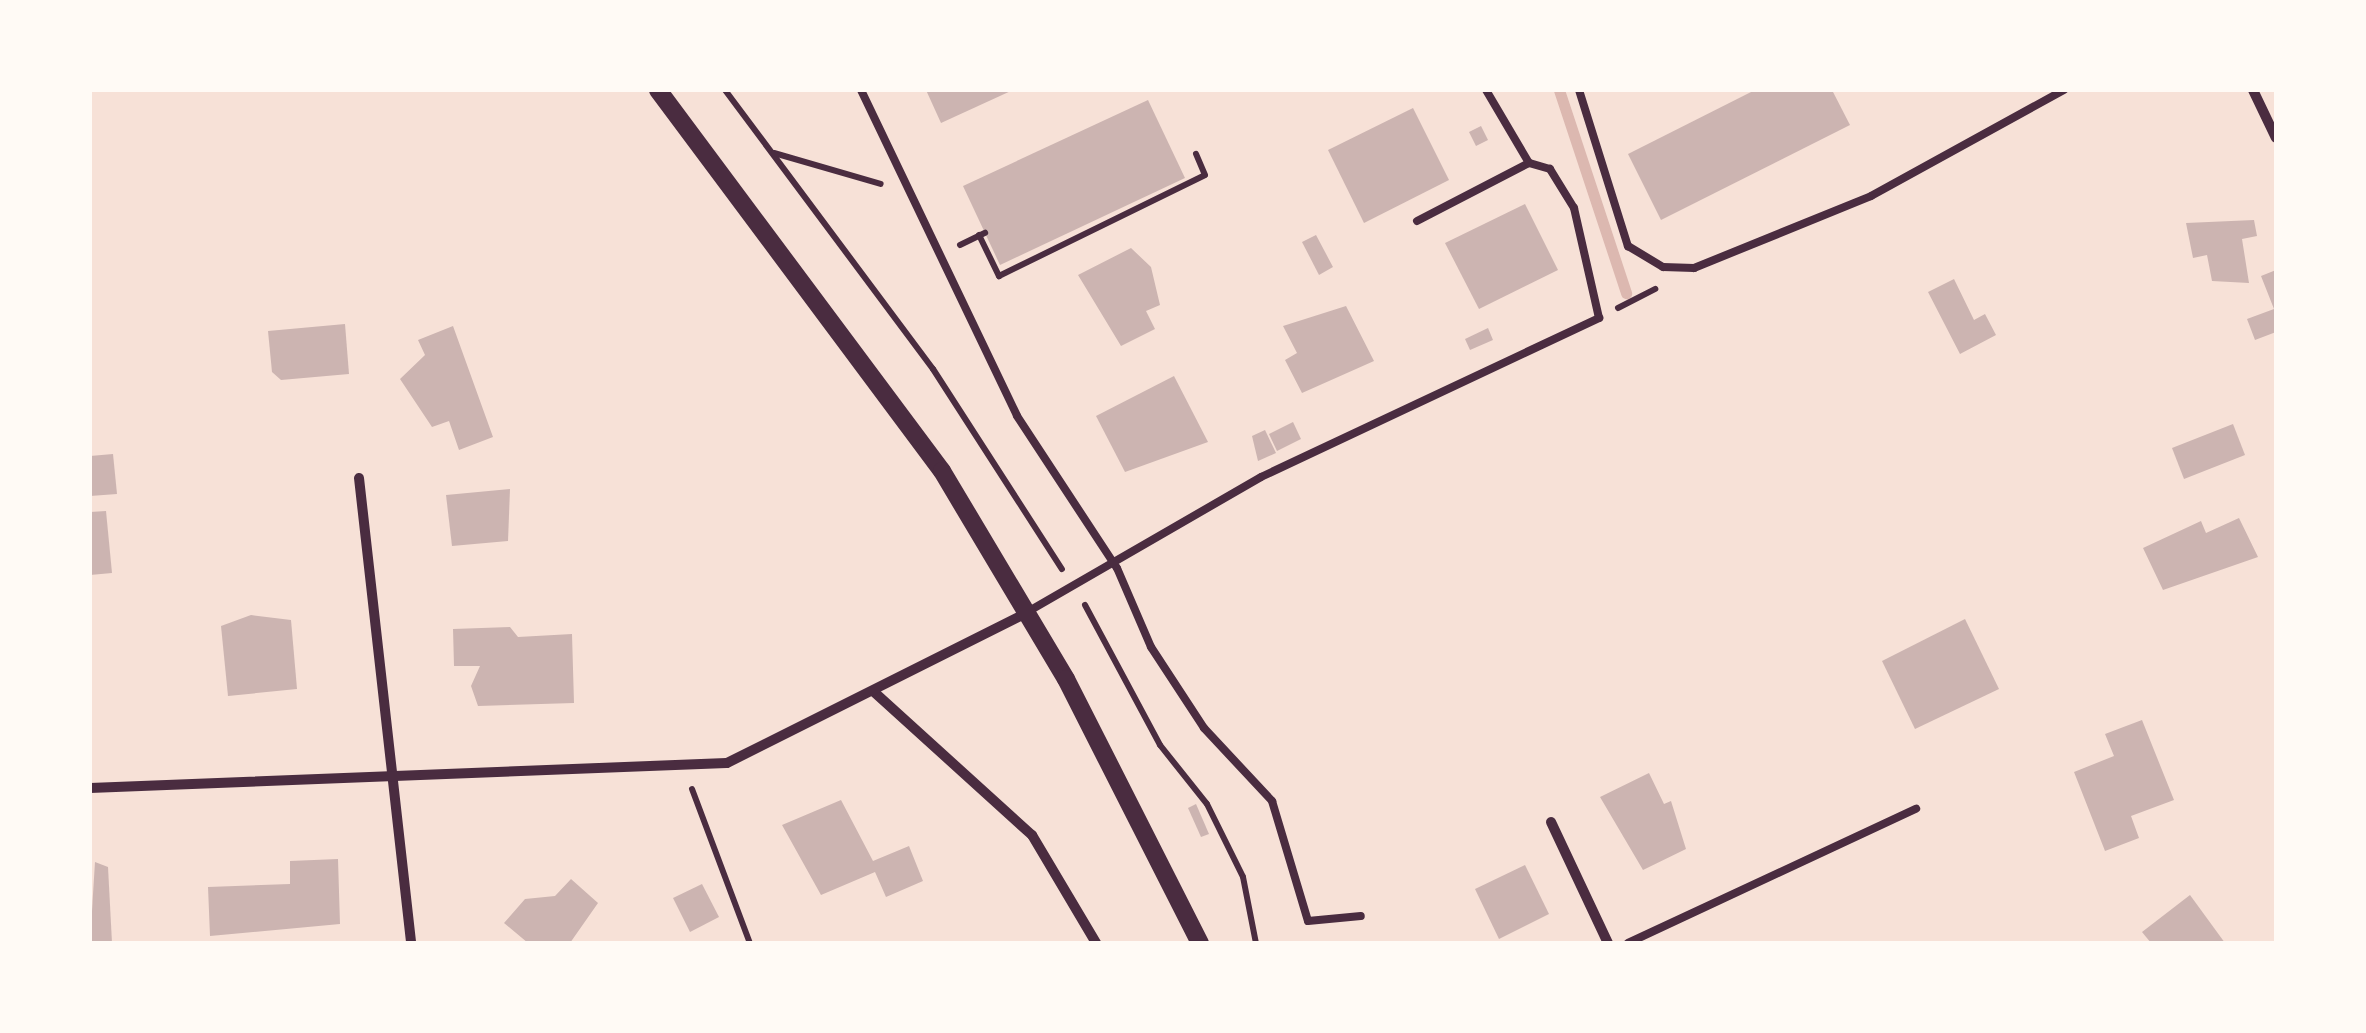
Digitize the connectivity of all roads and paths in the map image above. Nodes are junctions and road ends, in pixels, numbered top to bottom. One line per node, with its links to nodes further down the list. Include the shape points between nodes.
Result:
1 (658, 90): 20 (street, via 880,380)
2 (725, 90): 9 (path)
3 (861, 90): 12 (lane)
4 (1486, 90): 11 (lane)
5 (1579, 90): 15 (lane, via 1628,246 1663,267)
6 (2064, 90): 15 (lane, via 1871,196)
7 (2253, 90): 8 (street)
8 (2276, 138)
9 (773, 152): 12 (path, via 833,177); 19 (path, via 933,369)
10 (1196, 154): 14 (path, via 1205,175 999,276)
11 (1529, 163): 13 (lane); 16 (lane, via 1550,169 1574,208)
12 (905, 188): 18 (lane, via 1017,416)
13 (1417, 221)
14 (979, 235)
15 (1694, 268): 16 (path)
16 (1599, 318): 18 (lane, via 1261,477)
17 (359, 478): 23 (street)
18 (1117, 568): 19 (lane); 27 (lane, via 1150,647 1204,728 1272,801 1308,921)
19 (1075, 590): 20 (lane); 32 (path, via 1160,745 1207,804 1243,877)
20 (1029, 611): 21 (street); 31 (street)
21 (874, 690): 22 (street, via 744,756); 30 (street, via 1032,836)
22 (685, 768): 23 (street); 29 (path)
23 (393, 778): 24 (street); 28 (street)
24 (90, 788)
25 (1916, 808): 34 (lane)
26 (1550, 822): 33 (street)
27 (1360, 916)
28 (411, 943)
29 (750, 943)
30 (1096, 943)
31 (1200, 943)
32 (1256, 943)
33 (1608, 943)
34 (1628, 943)

